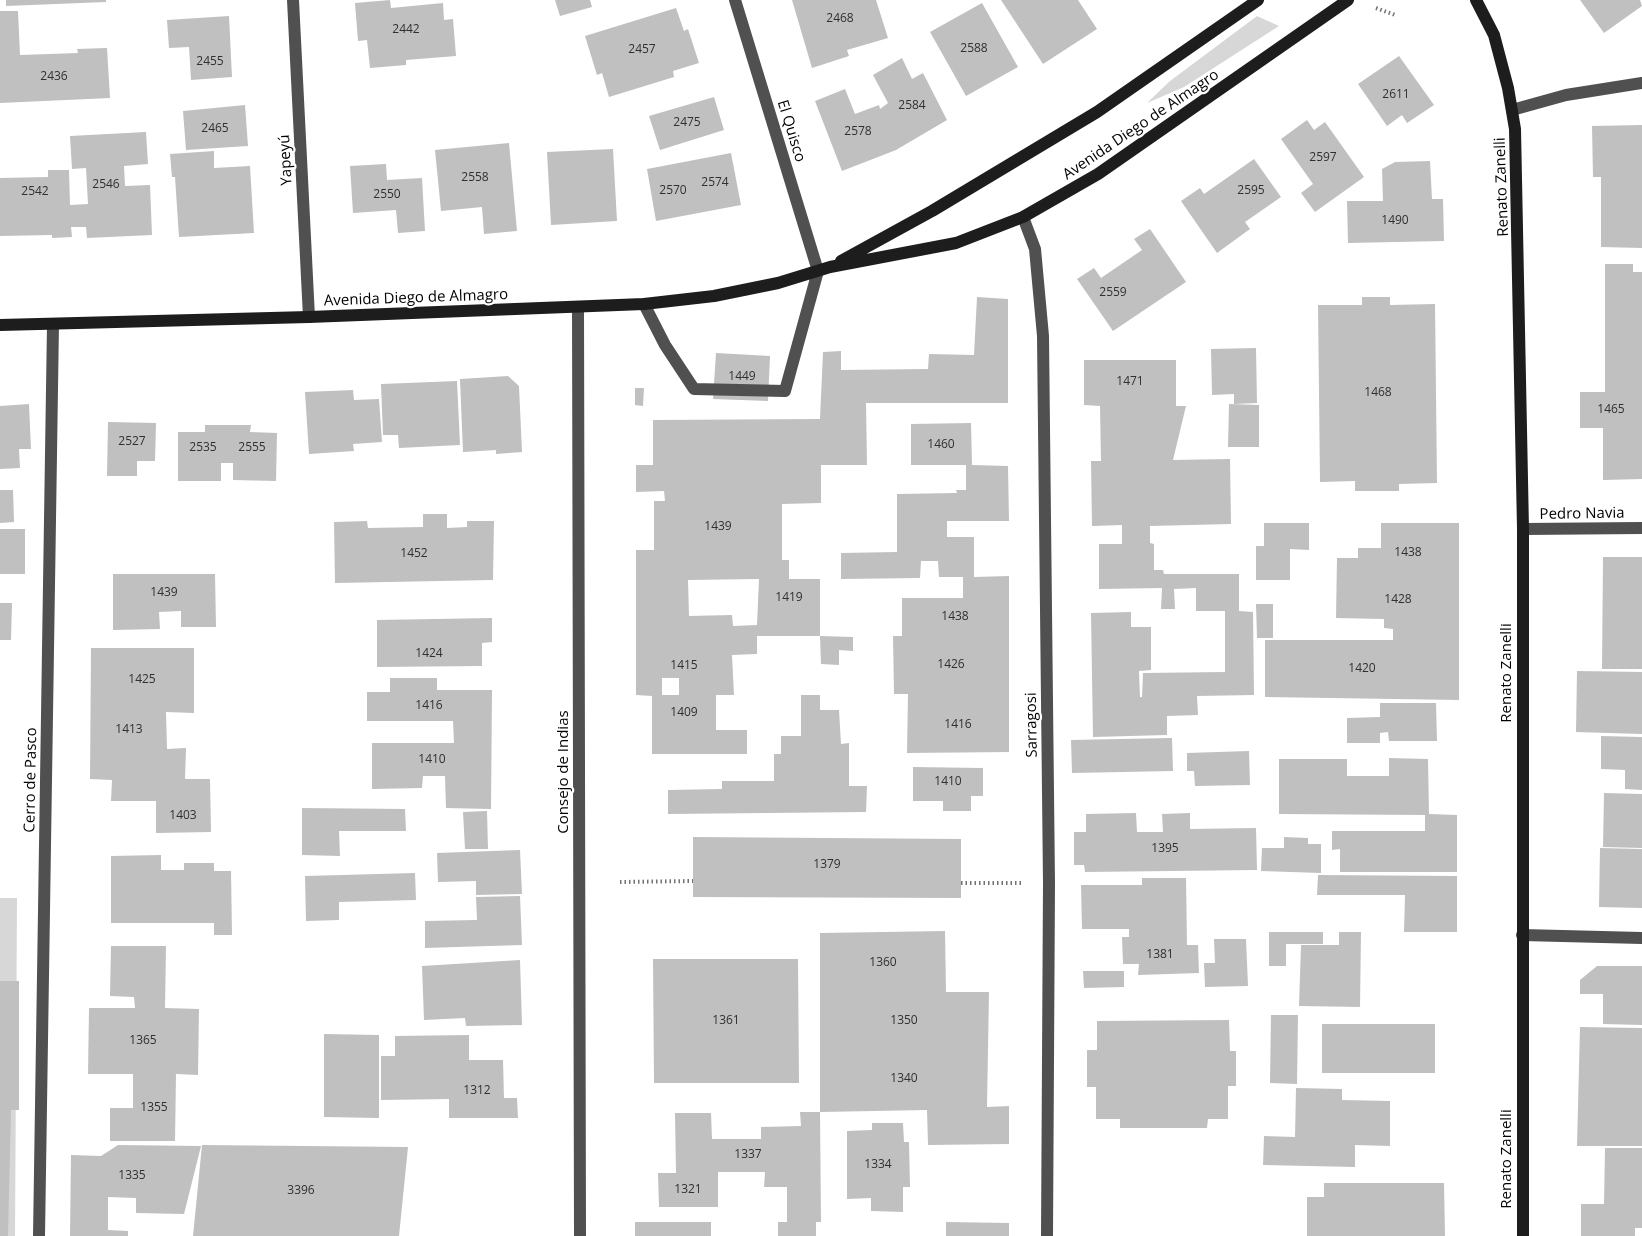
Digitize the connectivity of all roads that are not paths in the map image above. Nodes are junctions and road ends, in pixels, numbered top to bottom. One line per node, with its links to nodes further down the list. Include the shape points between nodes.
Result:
1 (292, 0): 12 (street, Yapeyú)
2 (735, 0): 9 (street, El Quisco)
3 (1258, 0): 9 (street, Avenida Diego de Almagro, via 1097,112 932,211)
4 (1348, 0): 8 (street, Avenida Diego de Almagro, via 1098,174)
5 (1476, 0): 7 (street, Renato Zanelli, via 1494,35)
6 (1642, 83): 7 (street, via 1566,95)
7 (1512, 110): 16 (street, Renato Zanelli, via 1519,268)
8 (1023, 217): 9 (street, Avenida Diego de Almagro, via 956,243); 21 (street, Sarragosi, via 1035,249 1043,336 1049,871)
9 (824, 269): 10 (street, Avenida Diego de Almagro, via 714,296); 10 (street, via 785,391 694,389)
10 (644, 304): 11 (street, Avenida Diego de Almagro)
11 (578, 307): 12 (street, Avenida Diego de Almagro); 20 (street, Consejo de Indias)
12 (309, 318): 13 (street, Avenida Diego de Almagro)
13 (54, 324): 14 (street, Avenida Diego de Almagro); 19 (street, Cerro de Pasco)
14 (0, 325)
15 (1642, 528): 16 (street, Pedro Navia)
16 (1522, 529): 17 (street, Renato Zanelli)
17 (1522, 935): 18 (street); 22 (street, Renato Zanelli)
18 (1642, 938)
19 (39, 1236)
20 (580, 1236)
21 (1047, 1236)
22 (1523, 1236)

